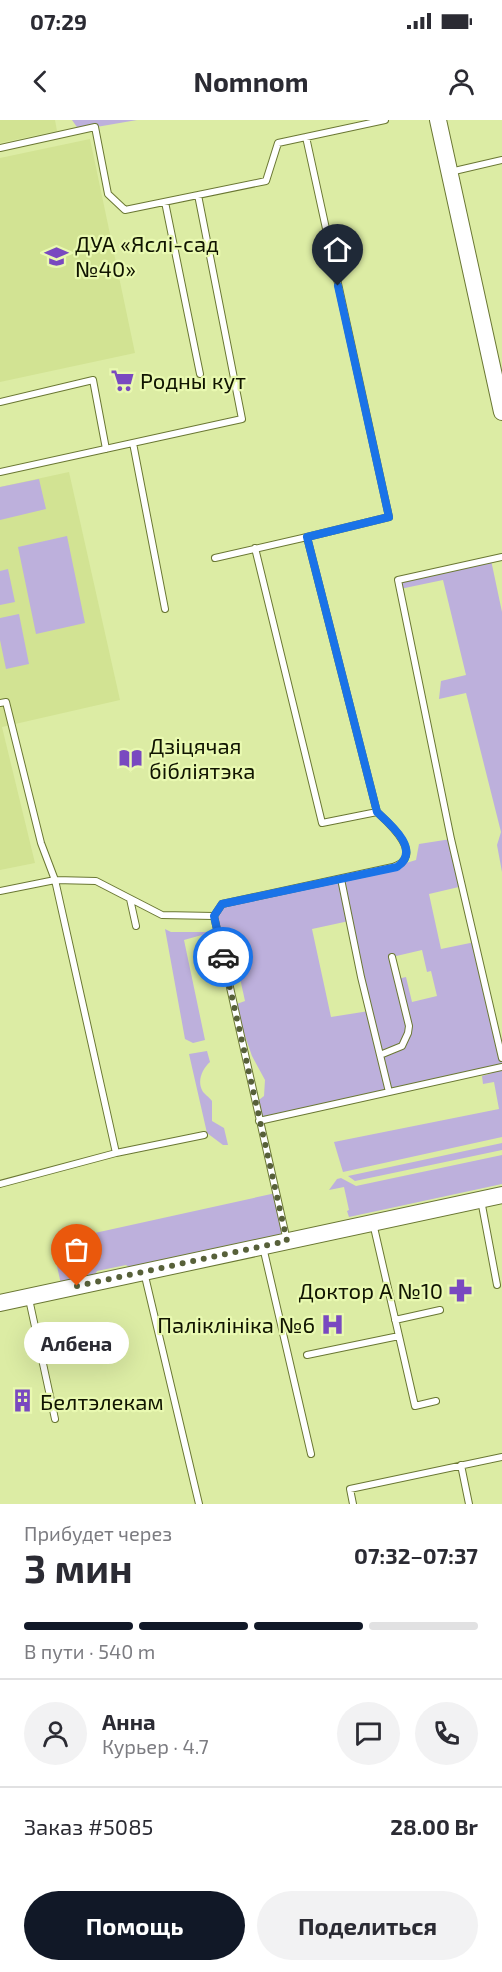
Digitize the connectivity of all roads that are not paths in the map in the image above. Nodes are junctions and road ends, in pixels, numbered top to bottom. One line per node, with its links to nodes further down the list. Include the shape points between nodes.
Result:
1 (386, 120): 3 (lane)
2 (438, 120): 6 (main road)
3 (306, 137): 7 (lane, via 278,143 266,181); 15 (lane, via 389,517)
4 (0, 147): 8 (lane, via 95,127 108,195 125,210)
5 (502, 160): 6 (lane)
6 (449, 172): 11 (main road)
7 (198, 195): 8 (lane); 12 (lane, via 242,419)
8 (165, 202): 9 (lane)
9 (200, 374)
10 (0, 402): 13 (lane, via 93,380)
11 (502, 412)
12 (133, 443): 13 (lane); 19 (lane)
13 (106, 449): 14 (lane)
14 (0, 472)
15 (307, 537): 16 (lane); 21 (lane)
16 (255, 548): 18 (lane); 21 (lane, via 322,822)
17 (502, 557): 30 (lane, via 398,580)
18 (215, 558)
19 (165, 609)
20 (0, 704): 23 (lane, via 6,702 40,843)
21 (377, 812): 22 (lane, via 404,838 404,858 397,867)
22 (341, 879): 26 (lane, via 222,904); 29 (lane)
23 (55, 880): 24 (lane); 25 (lane, via 96,881); 35 (lane)
24 (0, 891)
25 (130, 899): 26 (lane, via 162,915); 27 (lane)
26 (214, 916): 33 (lane)
27 (136, 926)
28 (392, 957): 29 (lane, via 408,1033 402,1046)
29 (380, 1055): 32 (lane)
30 (502, 1058)
31 (502, 1067): 32 (lane)
32 (389, 1092): 33 (lane)
33 (259, 1121): 40 (lane)
34 (204, 1135): 35 (lane)
35 (116, 1154): 36 (lane)
36 (0, 1184)
37 (502, 1195): 38 (main road)
38 (481, 1199): 39 (main road); 43 (lane)
39 (372, 1223): 40 (main road); 47 (lane)
40 (287, 1241): 41 (main road)
41 (263, 1246): 42 (main road); 52 (lane)
42 (144, 1272): 44 (main road); 55 (lane)
43 (497, 1285)
44 (28, 1297): 45 (main road); 51 (lane)
45 (1, 1299)
46 (440, 1310): 47 (lane)
47 (395, 1320): 48 (lane)
48 (399, 1336): 49 (lane); 50 (lane, via 415,1406)
49 (307, 1355)
50 (436, 1401)
51 (55, 1419)
52 (311, 1454)
53 (502, 1457): 54 (lane)
54 (461, 1465): 56 (lane, via 350,1489); 57 (lane)
55 (199, 1504)
56 (353, 1504)
57 (469, 1504)

